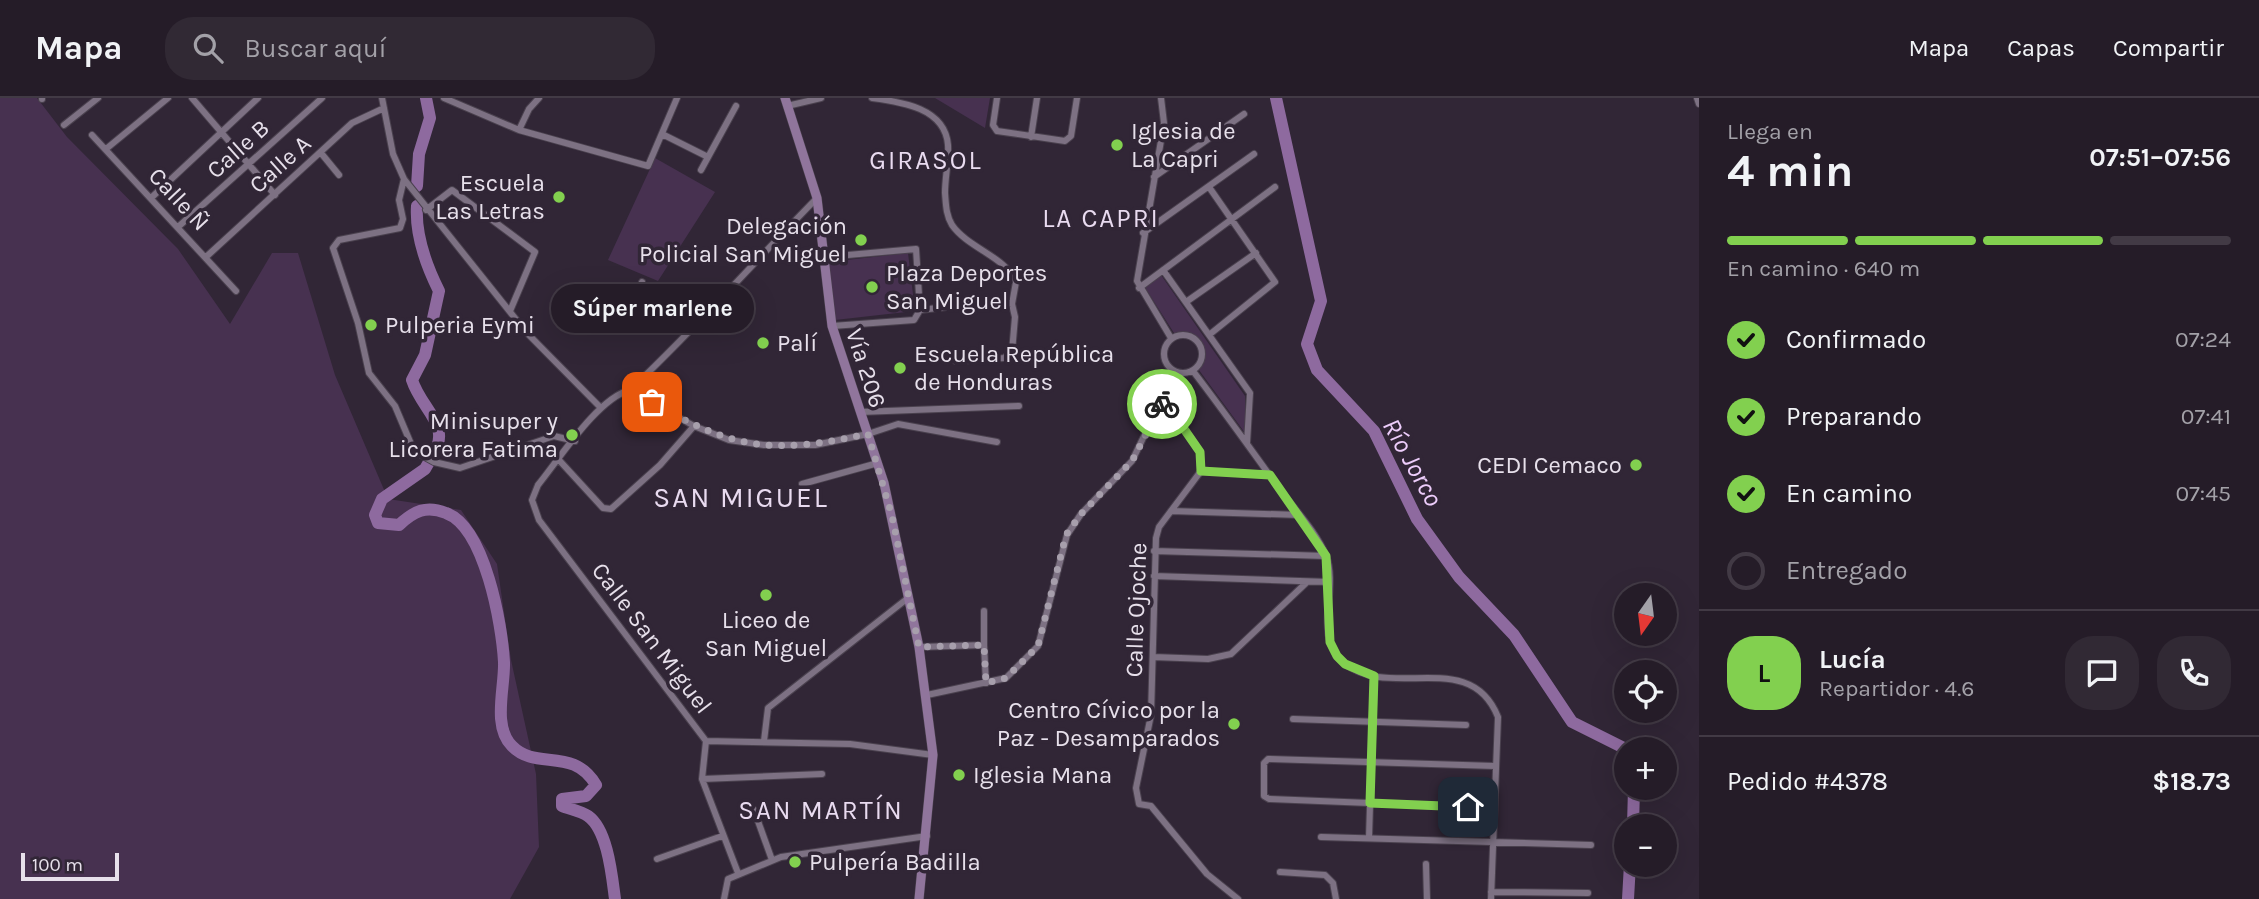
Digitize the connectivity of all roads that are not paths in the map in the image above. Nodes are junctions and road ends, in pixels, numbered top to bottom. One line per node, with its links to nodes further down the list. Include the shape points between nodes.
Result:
1 (98, 98): 23 (street)
2 (168, 98): 29 (street)
3 (203, 98): 17 (street)
4 (258, 98): 26 (street)
5 (322, 98): 33 (street, Calle B)
6 (382, 98): 21 (street)
7 (444, 98): 24 (street)
8 (539, 98): 24 (street)
9 (677, 98): 27 (street)
10 (821, 98): 18 (street)
11 (872, 98): 55 (street, via 926,110 943,126 948,147 946,209 951,222 963,238 1013,276)
12 (997, 98): 28 (street, via 995,129)
13 (1037, 98): 28 (street)
14 (1077, 98): 28 (street, via 1068,139)
15 (1161, 98): 36 (street, via 1164,123)
16 (1697, 98): 19 (street)
17 (194, 101): 26 (street)
18 (786, 102): 42 (main road, Vía 206)
19 (1699, 104)
20 (736, 106): 32 (street)
21 (384, 108): 30 (street, Calle A, via 352,124); 37 (street, via 393,154)
22 (1244, 114): 36 (street)
23 (64, 125)
24 (519, 130): 27 (street, via 648,166)
25 (92, 135): 29 (street, Calle Ñ)
26 (222, 135): 33 (street); 41 (street)
27 (662, 135): 32 (street)
28 (1031, 136)
29 (106, 149): 41 (street, Calle Ñ)
30 (321, 153): 35 (street); 40 (street, Calle A)
31 (1254, 154): 38 (street)
32 (708, 157): 34 (street)
33 (249, 165): 40 (street); 45 (street, Calle B)
34 (701, 170)
35 (339, 175)
36 (1154, 177): 46 (street)
37 (404, 179): 43 (street); 72 (street, via 400,228 339,240 333,248 369,373 395,407 414,451 460,468 554,436)
38 (1209, 187): 44 (street); 46 (street)
39 (1275, 187): 44 (street)
40 (275, 195): 48 (street, Calle A)
41 (150, 198): 45 (street, Calle Ñ)
42 (817, 198): 49 (main road, Vía 206); 59 (street, Calle San Miguel)
43 (426, 210): 57 (street); 57 (street, via 453,190 535,252)
44 (1233, 220): 47 (street); 50 (street)
45 (178, 227): 48 (street, Calle Ñ)
46 (1143, 233): 52 (street)
47 (1256, 253): 54 (street); 60 (street, via 1275,279 1274,286)
48 (206, 257): 53 (street, Calle Ñ)
49 (825, 257): 56 (street, via 916,248); 58 (main road, Vía 206)
50 (1163, 270): 52 (street); 54 (street)
51 (642, 282): 59 (street, via 639,302)
52 (1139, 288): 61 (street)
53 (236, 291)
54 (1186, 302): 60 (street)
55 (1012, 304): 56 (street, via 999,301); 62 (street, via 1015,347 1009,356)
56 (920, 310): 58 (street, via 914,320)
57 (510, 311): 68 (street)
58 (832, 327): 69 (main road, Vía 206)
59 (692, 329): 65 (street, Calle San Miguel)
60 (1209, 335): 74 (street, via 1250,393)
61 (1171, 338): 63 (street, via 1188,336 1198,343 1202,355); 64 (street, via 1163,357)
62 (956, 361)
63 (1193, 371): 64 (street); 74 (street)
64 (1175, 372): 66 (street)
65 (630, 390): 68 (street, Calle San Miguel, via 618,393); 70 (street)
66 (1164, 400): 77 (street, via 1200,452); 93 (street, via 1132,461 1066,535 1038,646 1006,678)
67 (1018, 406): 69 (street)
68 (601, 408): 72 (street, Calle San Miguel)
69 (859, 412): 71 (main road, Vía 206)
70 (694, 426): 71 (street, via 729,440 790,447); 75 (street, via 660,465 611,509 603,508)
71 (868, 434): 73 (street, via 898,424); 76 (main road, Vía 206)
72 (575, 441): 75 (street, Calle San Miguel)
73 (997, 442)
74 (1247, 443): 78 (street)
75 (559, 460): 98 (street, Calle San Miguel, via 534,492 533,508 539,520)
76 (878, 463): 79 (street); 87 (main road, Vía 206)
77 (1201, 471): 78 (street); 80 (street, Calle Ojoche)
78 (1270, 475): 81 (street)
79 (802, 484)
80 (1171, 511): 81 (street); 82 (street, Calle Ojoche, via 1159,527)
81 (1299, 515): 83 (street)
82 (1154, 551): 83 (street); 84 (street, Calle Ojoche)
83 (1326, 556): 85 (street)
84 (1154, 576): 86 (street); 91 (street, Calle Ojoche)
85 (1329, 582): 86 (street); 92 (street, via 1330,642 1345,664)
86 (1307, 583): 91 (street, via 1231,654 1208,659)
87 (908, 598): 90 (main road, Vía 206); 99 (street, via 768,708)
88 (984, 611): 89 (street)
89 (984, 645): 90 (street); 93 (street)
90 (919, 647): 94 (main road, Vía 206)
91 (1153, 657): 123 (street, Calle Ojoche, via 1151,715 1136,788 1139,804 1151,806 1207,874)
92 (1374, 676): 96 (street); 102 (street, via 1463,680 1477,687 1491,700 1498,717)
93 (986, 683): 94 (street)
94 (926, 695): 100 (main road, Vía 206)
95 (1293, 719): 96 (street)
96 (1372, 722): 97 (street); 101 (street)
97 (1466, 725)
98 (706, 741): 99 (street, Calle San Miguel); 104 (street)
99 (764, 741): 100 (street, Calle San Miguel, via 850,744)
100 (933, 755): 109 (main road, Vía 206)
101 (1371, 763): 102 (street); 105 (street); 105 (street, via 1268,759 1264,763 1264,796 1269,799)
102 (1495, 766): 106 (street)
103 (822, 774): 104 (street)
104 (702, 779): 108 (street)
105 (1370, 803): 106 (street); 111 (street)
106 (1493, 808): 112 (street)
107 (754, 810): 115 (street)
108 (722, 836): 114 (street); 118 (street)
109 (927, 836): 115 (street); 122 (main road, Vía 206)
110 (1321, 837): 111 (street)
111 (1369, 838): 112 (street)
112 (1492, 842): 113 (street); 120 (street)
113 (1591, 845)
114 (657, 859)
115 (772, 860): 118 (street)
116 (1426, 864): 125 (street)
117 (1280, 872): 124 (street, via 1325,875 1334,883)
118 (738, 873): 121 (street, via 728,879)
119 (1588, 893): 120 (street)
120 (1491, 895)
121 (724, 899)
122 (919, 899)
123 (1238, 899)
124 (1336, 899)
125 (1427, 899)

